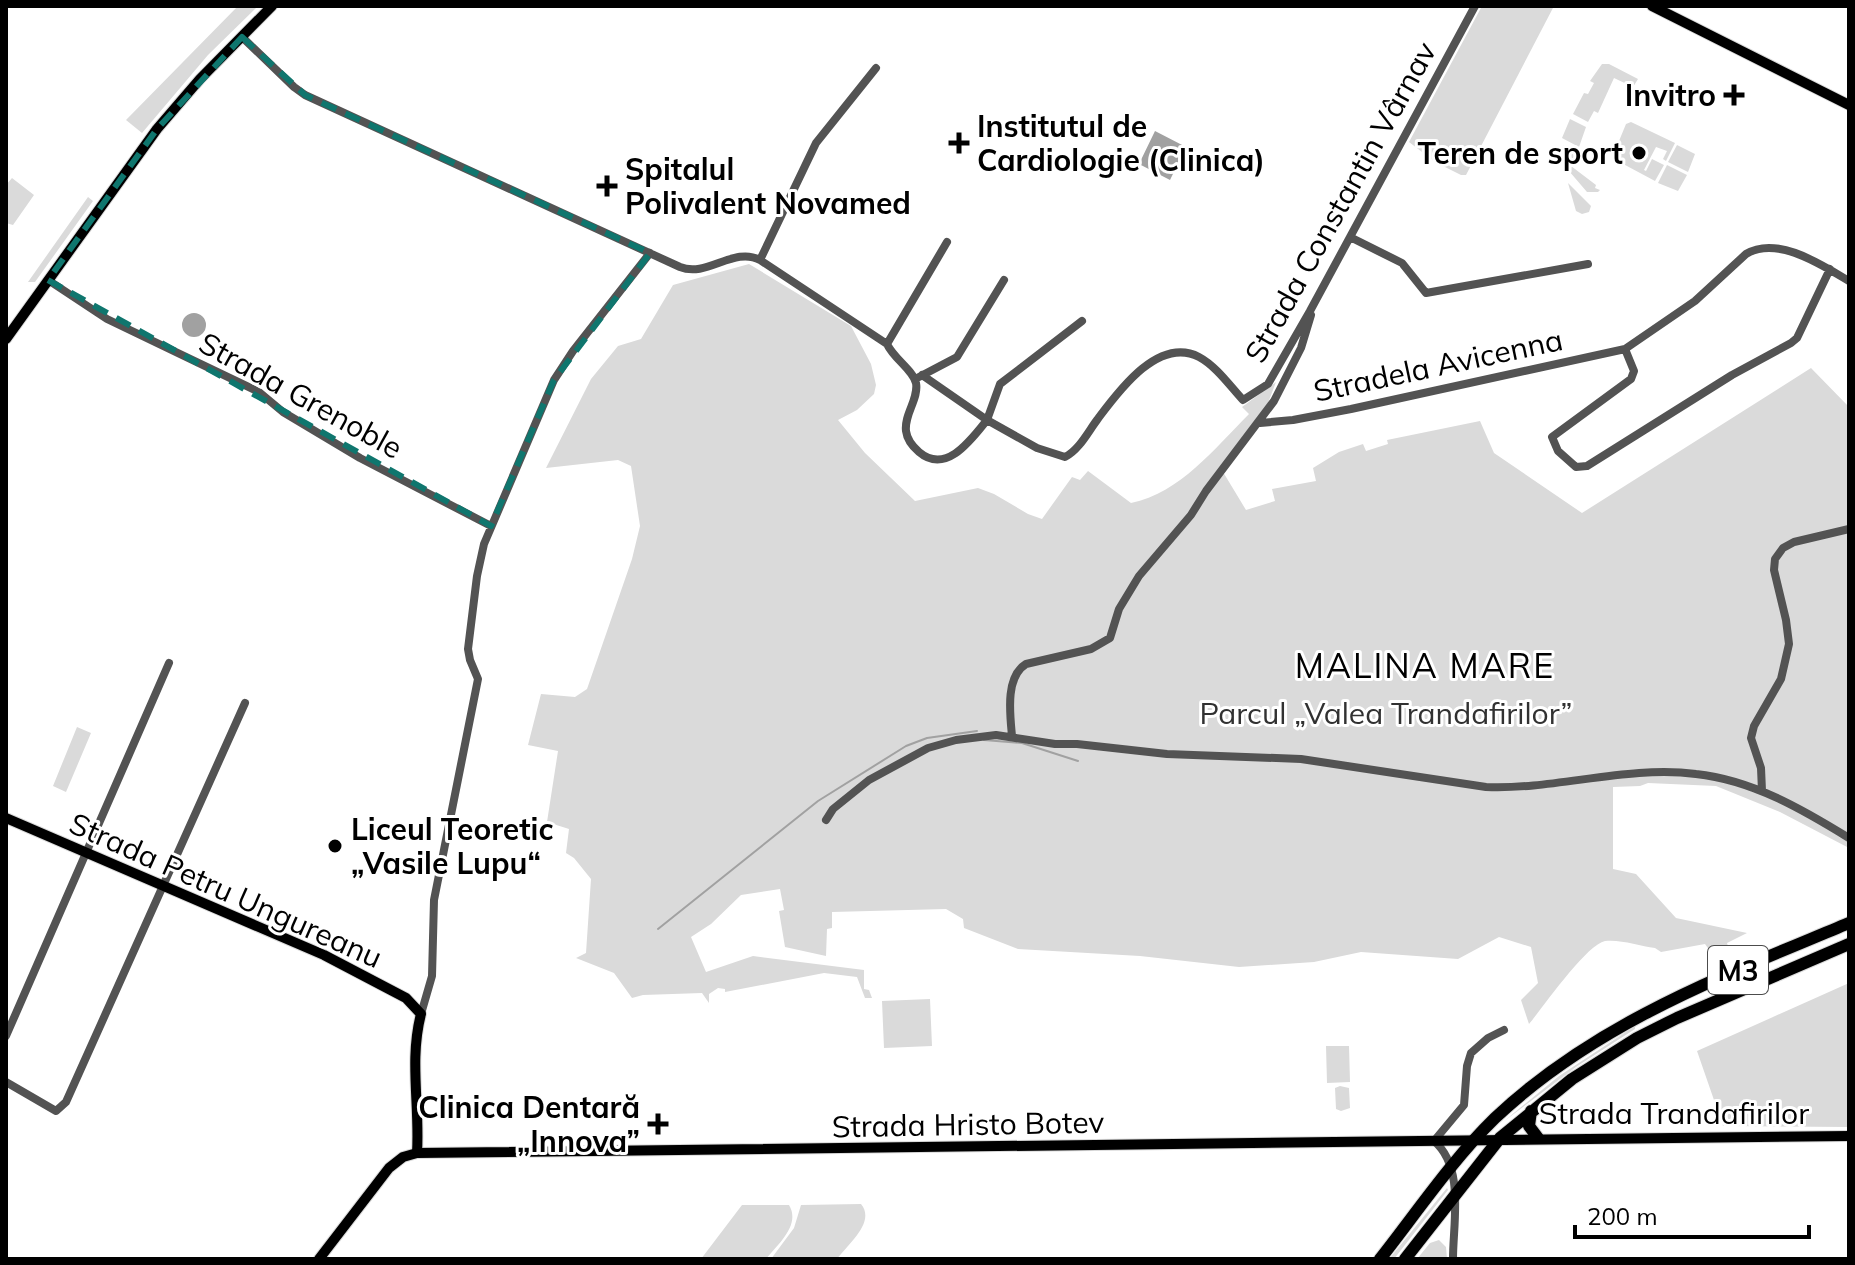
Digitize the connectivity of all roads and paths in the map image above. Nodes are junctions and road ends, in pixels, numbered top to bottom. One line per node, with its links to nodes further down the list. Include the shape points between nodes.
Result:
1 (272, 6): 4 (main road)
2 (1475, 6): 7 (street, Strada Constantin Vârnav)
3 (1652, 6): 6 (main road)
4 (242, 37): 9 (street, via 305,95); 13 (main road, via 157,129)
5 (876, 68): 10 (street, via 816,143)
6 (1849, 105)
7 (1350, 237): 11 (street, via 1402,263 1426,293); 16 (street, Strada Constantin Vârnav)
8 (947, 242): 19 (street)
9 (650, 253): 10 (street, via 690,272 746,255); 24 (street, via 554,380)
10 (760, 260): 19 (street)
11 (1588, 264)
12 (1830, 269): 15 (street); 20 (street, via 1786,251 1752,251 1695,301); 20 (street, via 1791,343 1587,466 1576,467 1558,451 1552,437 1631,379 1634,371)
13 (48, 280): 18 (main road); 24 (street, Strada Grenoble, via 107,319 259,392 360,458)
14 (1004, 280): 21 (street, via 957,357)
15 (1849, 281)
16 (1313, 306): 22 (street, Strada Constantin Vârnav, via 1268,384 1243,400 1201,358 1181,353 1153,360 1137,373 1065,457); 23 (street, via 1301,348)
17 (1082, 321): 22 (street, via 1000,384)
18 (6, 339)
19 (887, 344): 21 (street)
20 (1625, 349): 23 (street, Stradela Avicenna, via 1337,412)
21 (919, 378): 22 (street); 22 (street, via 906,430 924,456 939,460 955,454)
22 (987, 420)
23 (1260, 423): 28 (street, via 1139,576 1119,609 1110,638 1091,649 1018,670 1010,711)
24 (491, 526): 37 (street, via 477,576 468,649 478,679 434,900 432,976)
25 (1849, 529): 29 (street, via 1794,542 1775,559 1789,644 1781,679 1751,738)
26 (169, 663): 33 (street)
27 (245, 703): 34 (street)
28 (1012, 736): 29 (street, via 1167,754 1301,759 1486,787 1694,773); 30 (street, via 928,748 869,780)
29 (1762, 791): 32 (street)
30 (826, 820)
31 (7, 822): 33 (main road, Strada Petru Ungureanu)
32 (1849, 838)
33 (85, 853): 34 (main road, Strada Petru Ungureanu); 39 (street)
34 (164, 886): 37 (main road, Strada Petru Ungureanu, via 324,955 410,1000); 40 (street, via 66,1102 56,1111)
35 (1849, 923): 45 (highway, M3, via 1629,1020 1541,1081)
36 (1849, 944): 41 (highway, M3, via 1637,1038)
37 (421, 1014): 47 (main road, via 415,1048)
38 (1504, 1030): 46 (street, via 1471,1053 1464,1105)
39 (6, 1036)
40 (6, 1082)
41 (1531, 1111): 43 (highway, M3); 44 (highway, via 1529,1126)
42 (1849, 1136): 44 (main road, Strada Trandafirilor)
43 (1500, 1138): 44 (main road, Strada Trandafirilor); 45 (main road, Strada Hristo Botev); 49 (highway, M3)
44 (1538, 1138)
45 (1476, 1139): 46 (main road, Strada Hristo Botev); 48 (highway, M3)
46 (1434, 1141): 47 (main road, Strada Hristo Botev); 48 (street)
47 (417, 1153): 50 (main road, via 389,1168)
48 (1451, 1168): 49 (street); 51 (highway, M3)
49 (1454, 1197): 52 (highway, M3); 53 (street)
50 (319, 1259)
51 (1380, 1259)
52 (1405, 1259)
53 (1453, 1259)

